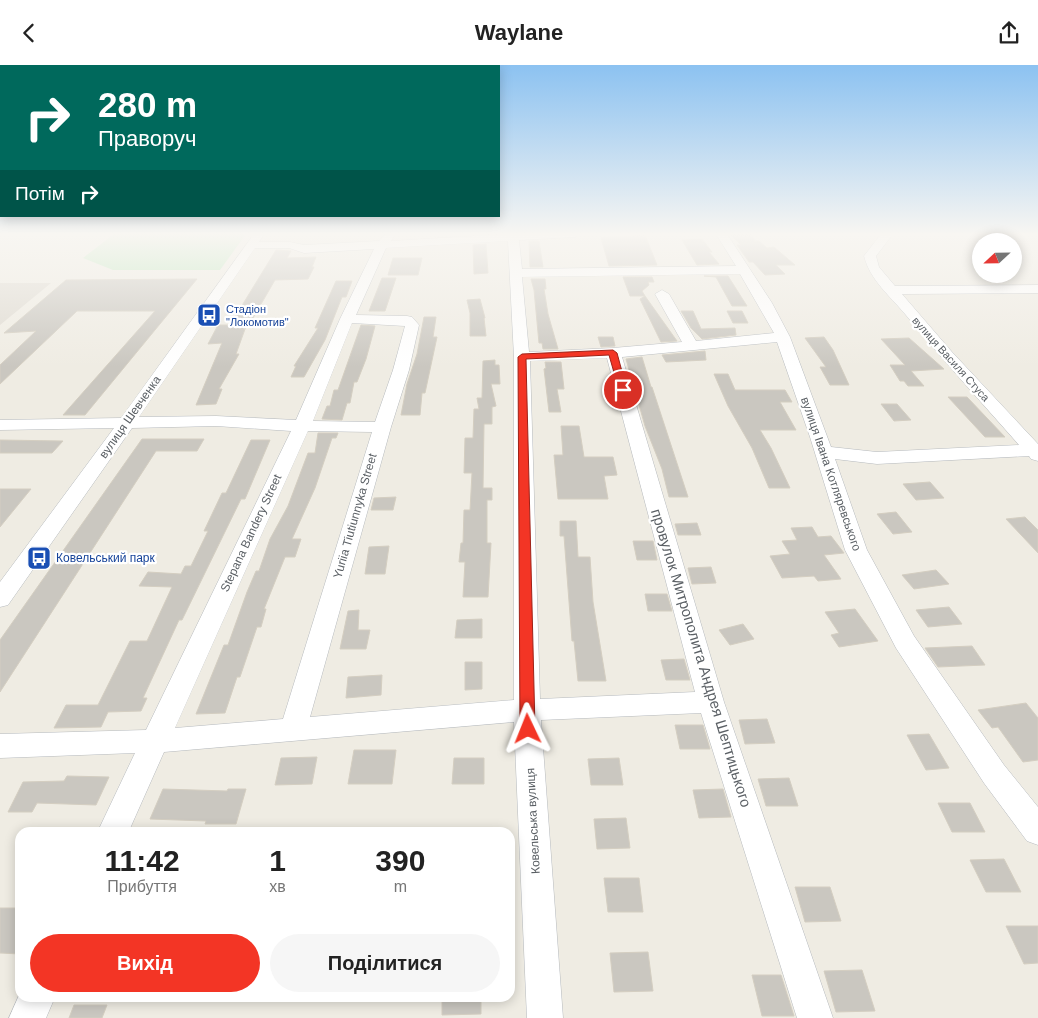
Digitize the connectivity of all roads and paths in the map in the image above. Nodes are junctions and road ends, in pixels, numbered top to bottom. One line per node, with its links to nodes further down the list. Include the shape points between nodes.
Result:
1 (227, 278): 14 (street, вулиця Шевченка)
2 (367, 278): 9 (street, Stepana Bandery Street)
3 (516, 278): 13 (street, Ковельська вулиця)
4 (749, 278): 10 (street, вулиця Івана Котляревського)
5 (881, 278): 6 (street, вулиця Василя Стуса)
6 (890, 289): 7 (street); 19 (street, вулиця Василя Стуса)
7 (1038, 289)
8 (662, 294): 11 (street)
9 (347, 319): 16 (street, Stepana Bandery Street); 17 (street, Yuriia Tiutiunnyka Street, via 408,319 412,325)
10 (783, 337): 11 (street); 18 (street, вулиця Івана Котляревського)
11 (692, 346): 12 (street)
12 (613, 353): 13 (street); 21 (street, провулок Митрополита Андрея Шептицького)
13 (522, 357): 22 (street, Ковельська вулиця)
14 (126, 423): 15 (street); 16 (street, via 216,421); 20 (street, вулиця Шевченка)
15 (0, 425)
16 (302, 426): 17 (street); 24 (street, Stepana Bandery Street)
17 (382, 427): 23 (street, Yuriia Tiutiunnyka Street)
18 (824, 452): 19 (street, via 877,458); 27 (street, вулиця Івана Котляревського, via 856,550 905,642 994,774)
19 (1036, 452)
20 (0, 599)
21 (711, 703): 22 (street); 31 (street, провулок Митрополита Андрея Шептицького)
22 (527, 710): 23 (street); 30 (street, Ковельська вулиця)
23 (293, 730): 24 (street)
24 (154, 741): 25 (street); 26 (street, Stepana Bandery Street)
25 (0, 746)
26 (115, 827)
27 (1038, 831)
28 (35, 1002): 29 (street)
29 (27, 1018)
30 (545, 1018)
31 (815, 1018)

